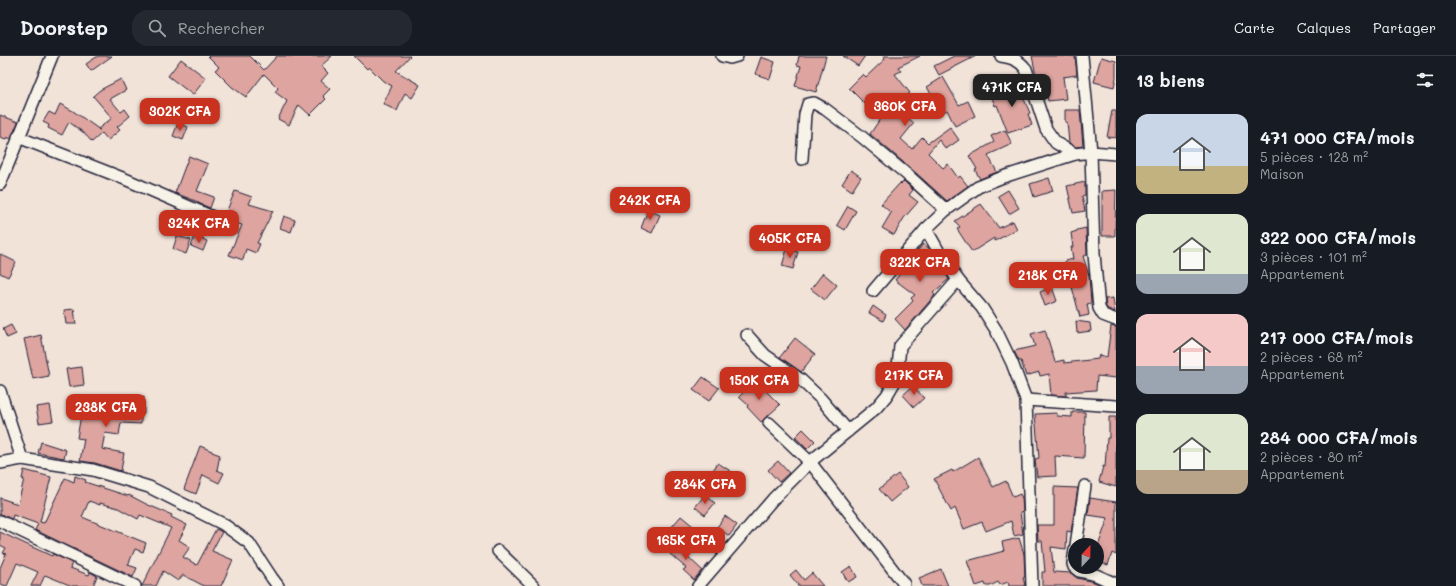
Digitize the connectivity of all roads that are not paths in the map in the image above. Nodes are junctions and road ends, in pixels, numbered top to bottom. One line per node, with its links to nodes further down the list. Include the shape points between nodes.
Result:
1 (52, 56): 6 (street)
2 (722, 56): 3 (street)
3 (737, 56)
4 (1001, 56): 8 (street, via 1021,62 1026,69 1046,129 1056,143)
5 (1082, 56): 7 (street)
6 (18, 137): 11 (street); 13 (street, via 125,179)
7 (1091, 152): 8 (street); 9 (street); 17 (street, via 1094,254 1099,308 1103,315)
8 (1075, 154): 12 (street, via 978,187)
9 (1116, 154)
10 (802, 159): 12 (street, via 805,114 808,104 814,103 862,137)
11 (0, 184)
12 (946, 210): 14 (street)
13 (231, 225)
14 (926, 229): 15 (street); 16 (street)
15 (958, 280): 20 (street, via 982,308 996,330); 23 (street, via 900,346 898,368 887,395 876,408)
16 (874, 291)
17 (1116, 320)
18 (747, 335): 23 (street, via 764,355 801,380 821,399)
19 (0, 391): 24 (street)
20 (1026, 400): 21 (street); 38 (street)
21 (1116, 406)
22 (769, 424): 25 (street)
23 (848, 431): 25 (street)
24 (22, 459): 26 (street); 36 (street, via 92,470 149,487 216,520 249,543)
25 (810, 462): 33 (street, via 773,499); 34 (street)
26 (0, 463)
27 (1085, 486): 29 (street)
28 (0, 521): 35 (street)
29 (1077, 538)
30 (498, 551): 37 (street)
31 (1092, 574): 32 (street)
32 (1116, 584)
33 (700, 585)
34 (903, 585)
35 (135, 586)
36 (278, 586)
37 (534, 586)
38 (1032, 586)

